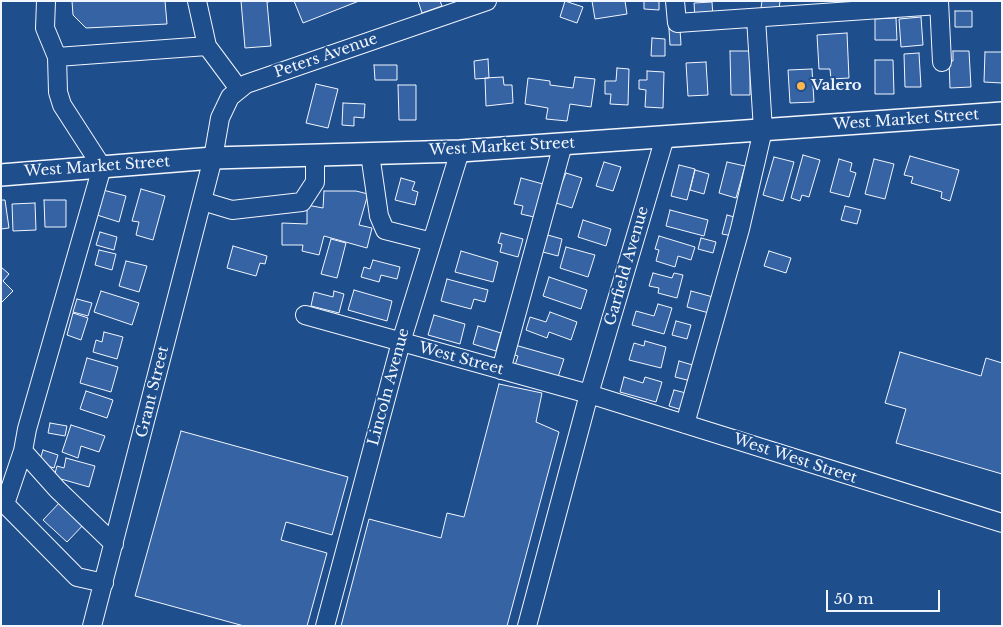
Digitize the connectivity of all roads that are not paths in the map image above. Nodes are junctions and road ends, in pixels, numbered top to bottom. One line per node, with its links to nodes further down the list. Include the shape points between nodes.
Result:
1 (46, 1): 8 (street, via 45,28)
2 (197, 1): 7 (street)
3 (487, 1): 10 (street, Peters Avenue)
4 (675, 1): 6 (street, via 677,24)
5 (939, 3): 6 (street); 9 (street)
6 (756, 18): 12 (street)
7 (207, 46): 8 (street); 10 (street)
8 (57, 57): 19 (street, via 58,92 62,105)
9 (942, 62)
10 (239, 89): 18 (street, Peters Avenue, via 230,97 220,118)
11 (1002, 113): 12 (main road, West Market Street)
12 (763, 130): 13 (main road, West Market Street); 27 (street, via 740,229)
13 (665, 138): 14 (main road, West Market Street); 26 (street, Garfield Avenue)
14 (563, 144): 15 (main road, West Market Street); 25 (street)
15 (460, 151): 16 (main road, West Market Street); 22 (street, Lincoln Avenue)
16 (370, 154): 17 (main road, West Market Street); 22 (street, via 379,216 385,230)
17 (315, 155): 18 (main road, West Market Street); 21 (street, via 315,182 302,202 232,210)
18 (213, 158): 19 (main road, West Market Street); 21 (street, Grant Street)
19 (102, 166): 20 (main road, West Market Street); 28 (street)
20 (1, 175)
21 (202, 201): 30 (street, Grant Street)
22 (432, 242): 24 (street, Lincoln Avenue)
23 (305, 315): 24 (street, West Street)
24 (401, 342): 25 (street, West Street); 36 (street, Lincoln Avenue)
25 (501, 370): 26 (street, West Street)
26 (589, 394): 27 (street, West West Street); 33 (street, Garfield Avenue)
27 (685, 424): 29 (street, West West Street)
28 (23, 451): 30 (street, via 57,490); 31 (street, via 5,504 77,577)
29 (1002, 523)
30 (114, 544): 31 (street, Grant Street)
31 (104, 583): 32 (street, Grant Street)
32 (98, 608): 34 (street); 35 (street, Grant Street)
33 (530, 625)
34 (81, 626)
35 (92, 626)
36 (325, 626)

